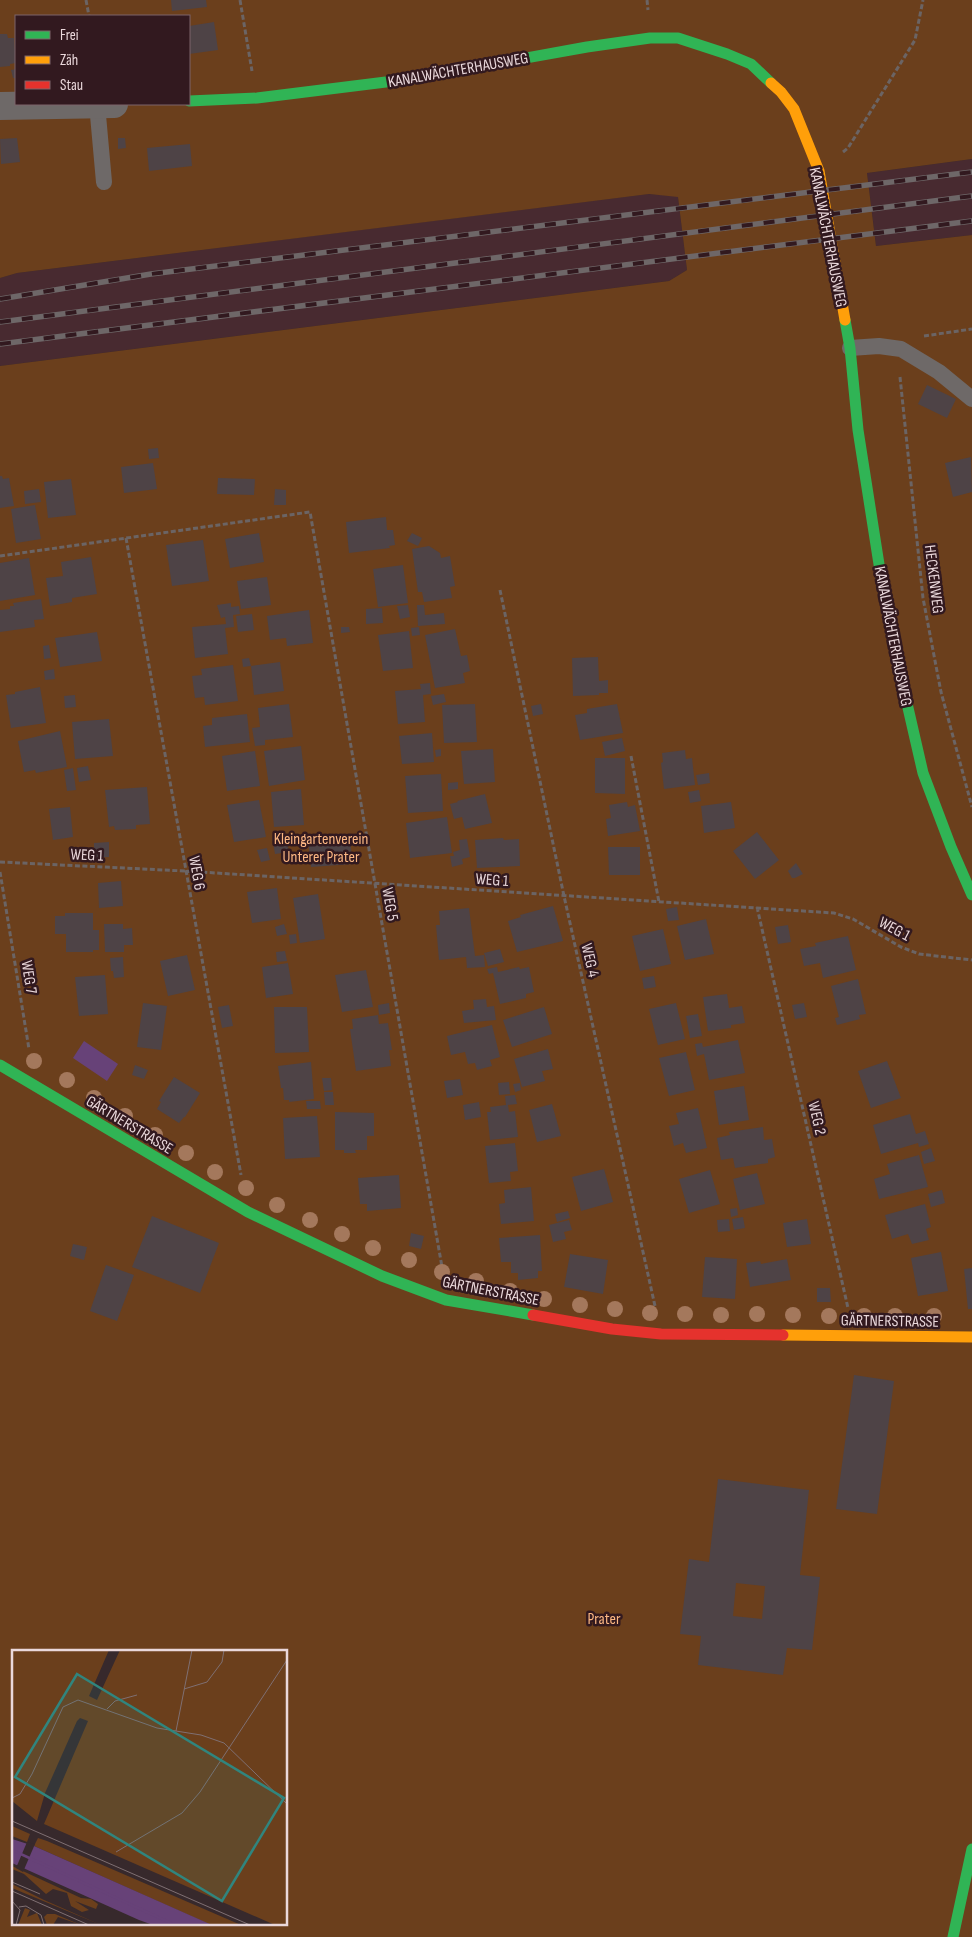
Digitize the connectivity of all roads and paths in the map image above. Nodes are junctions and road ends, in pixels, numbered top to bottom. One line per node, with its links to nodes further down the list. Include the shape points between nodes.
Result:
1 (86, 0): 4 (path)
2 (240, 0): 5 (path)
3 (923, 0): 10 (path, via 915,40 848,148)
4 (90, 15)
5 (257, 98): 6 (street, KANALWÄCHTERHAUSWEG); 10 (street, KANALWÄCHTERHAUSWEG, via 410,78 650,38 678,38 750,64 781,92 794,109)
6 (190, 101)
7 (53, 105): 9 (street)
8 (106, 105): 11 (lane)
9 (0, 106)
10 (819, 171): 13 (street, KANALWÄCHTERHAUSWEG)
11 (104, 182)
12 (972, 329): 14 (path, via 925,335)
13 (850, 348): 14 (lane, via 879,346); 25 (street, KANALWÄCHTERHAUSWEG, via 858,430 900,673 923,773)
14 (904, 351): 15 (lane, via 939,372); 20 (path, HECKENWEG, via 900,372 923,598 941,692)
15 (972, 400)
16 (126, 538): 17 (path); 22 (path, WEG 6); 24 (path, WEG 5, via 310,512)
17 (0, 556)
18 (500, 590): 26 (path, WEG 4)
19 (631, 756): 27 (path)
20 (972, 807)
21 (0, 862): 22 (path, WEG 1)
22 (185, 871): 24 (path, WEG 1); 32 (path, WEG 6)
23 (0, 872): 31 (path, WEG 7)
24 (375, 884): 26 (path, WEG 1); 33 (path, WEG 5)
25 (972, 895)
26 (564, 896): 27 (path, WEG 1); 34 (path, WEG 4)
27 (658, 902): 28 (path, WEG 1)
28 (757, 907): 29 (path, WEG 1, via 834,913 853,919 919,954); 35 (path, WEG 2)
29 (972, 960)
30 (0, 1065): 31 (street, GÄRTNERSTRASSE)
31 (35, 1087): 32 (street, GÄRTNERSTRASSE)
32 (248, 1212): 33 (street, GÄRTNERSTRASSE, via 382,1276)
33 (446, 1300): 34 (street, GÄRTNERSTRASSE, via 612,1329)
34 (661, 1334): 35 (street, GÄRTNERSTRASSE)
35 (854, 1336): 36 (street, GÄRTNERSTRASSE)
36 (972, 1337)
37 (972, 1849): 38 (street)
38 (953, 1937)

